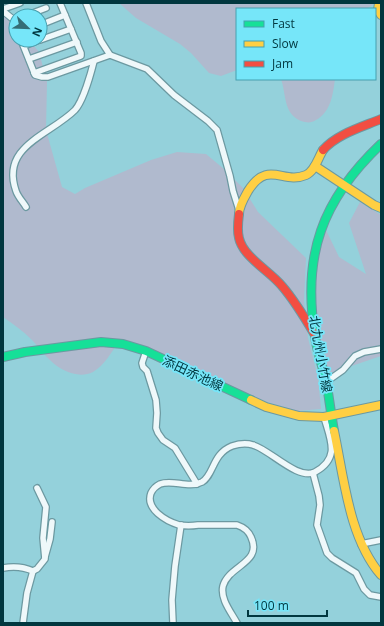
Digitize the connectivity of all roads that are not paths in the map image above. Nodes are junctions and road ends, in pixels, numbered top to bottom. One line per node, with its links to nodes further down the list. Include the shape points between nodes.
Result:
1 (20, 3): 5 (street)
2 (60, 3): 6 (street)
3 (86, 3): 13 (street, via 101,41)
4 (379, 3): 7 (main road, via 378,10)
5 (3, 10)
6 (65, 15): 8 (street); 9 (street)
7 (381, 15)
8 (48, 22)
9 (71, 29): 10 (street); 11 (street)
10 (48, 37)
11 (77, 42): 14 (street); 16 (street, via 81,53 79,57)
12 (24, 48): 14 (street)
13 (110, 55): 15 (street); 23 (street, via 147,69 217,130)
14 (29, 59): 16 (street)
15 (94, 61): 16 (street, via 48,76 42,77); 21 (street, via 78,106 18,154 12,169 12,178 16,192)
16 (34, 73)
17 (381, 118): 19 (main road, via 326,146)
18 (381, 144): 20 (main road, 北九州小竹線, via 362,162)
19 (315, 166): 20 (main road); 23 (main road, via 306,175 261,176 249,190)
20 (344, 185): 22 (main road); 24 (main road, 北九州小竹線, via 324,223 314,252 311,295)
21 (26, 207)
22 (381, 208)
23 (239, 210): 24 (main road, via 238,230 242,244 281,285)
24 (315, 336): 28 (main road, 北九州小竹線)
25 (381, 349): 28 (street, via 355,356 343,370)
26 (146, 351): 27 (main road, 添田赤池線, via 123,344 101,342); 30 (main road, 添田赤池線, via 266,407 299,416); 32 (street, via 142,364 147,371 156,400 156,428 163,440 175,448)
27 (3, 357)
28 (326, 382): 30 (main road, 北九州小竹線)
29 (381, 405): 30 (main road, 添田赤池線)
30 (328, 416): 31 (street, via 332,455); 37 (main road, 北九州小竹線, via 353,521)
31 (313, 473): 32 (street, via 297,471 263,448 252,444 237,444 226,449 217,458 203,482); 42 (street, via 320,505 317,525 327,553 356,573 370,595)
32 (196, 484): 35 (street, via 167,483 152,489 151,506 159,515)
33 (37, 488): 38 (street, via 46,508 43,538)
34 (52, 522): 38 (street)
35 (181, 525): 44 (street, via 172,600); 45 (street, via 237,525 250,533 254,543 251,556 226,580 223,587 223,597)
36 (381, 540): 37 (street)
37 (361, 544): 41 (main road, 北九州小竹線)
38 (45, 559): 40 (street, via 38,569)
39 (3, 568): 40 (street)
40 (33, 571): 43 (street)
41 (381, 575)
42 (381, 598)
43 (23, 623)
44 (173, 623)
45 (238, 623)

